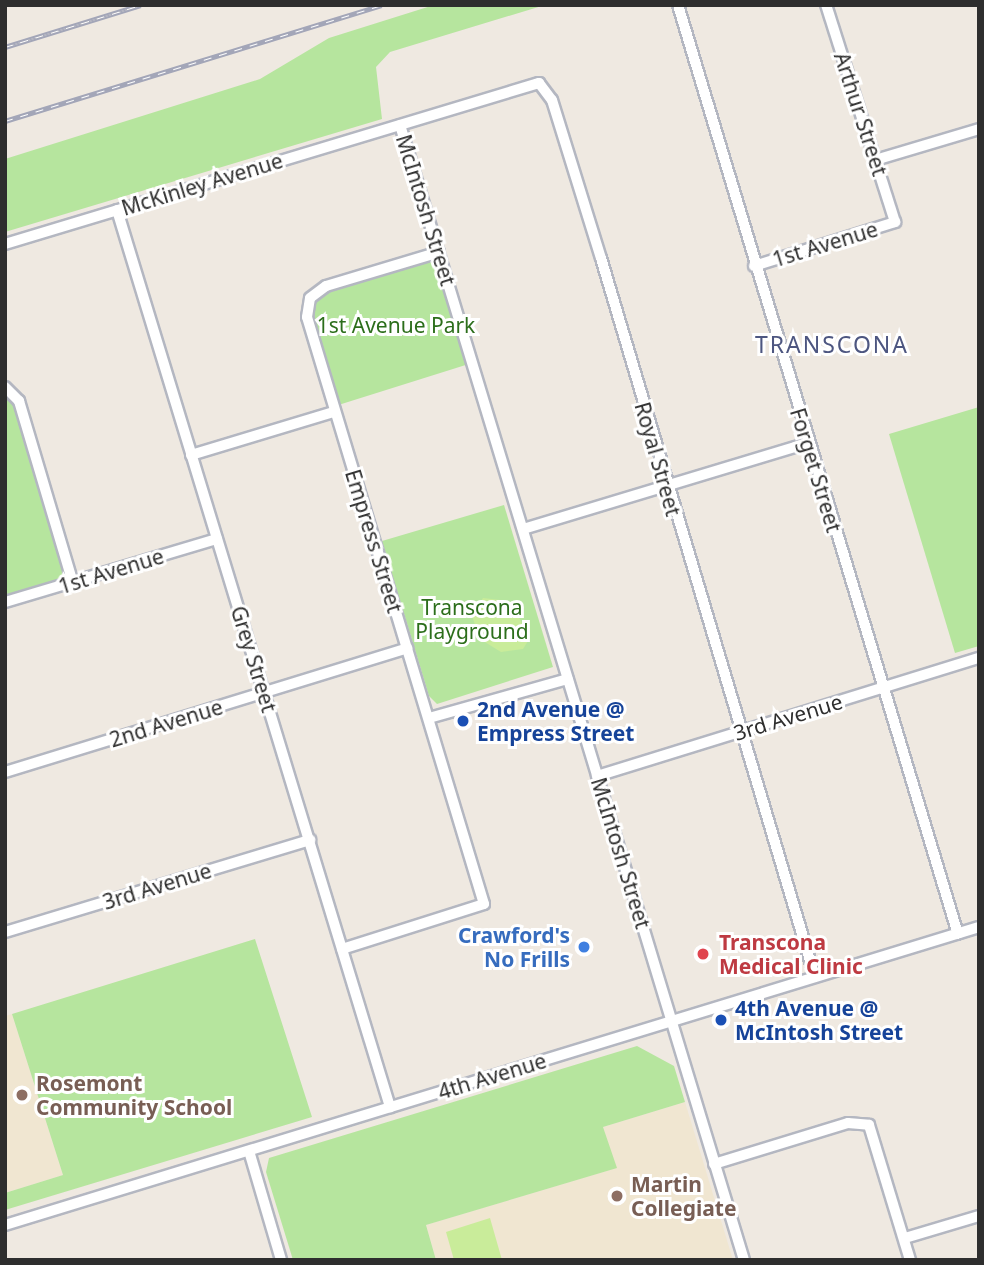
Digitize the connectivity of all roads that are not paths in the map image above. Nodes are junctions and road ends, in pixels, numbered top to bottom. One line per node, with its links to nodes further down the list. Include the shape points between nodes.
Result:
1 (678, 5): 10 (street, Forget Street)
2 (826, 5): 5 (street, Arthur Street)
3 (400, 125): 6 (street, McKinley Avenue); 9 (street, McIntosh Street); 15 (street, Royal Street, via 539,83 560,126)
4 (979, 129): 5 (street)
5 (875, 160): 7 (street, Arthur Street)
6 (117, 210): 8 (street, McKinley Avenue); 14 (street, Grey Street)
7 (895, 222): 10 (street, 1st Avenue)
8 (5, 244)
9 (439, 252): 12 (street, Empress Street, via 326,286 310,299 307,317); 16 (street, McIntosh Street)
10 (754, 266): 13 (street, Forget Street)
11 (5, 387): 18 (street, via 19,401)
12 (333, 412): 14 (street); 20 (street, Empress Street)
13 (808, 443): 15 (street); 23 (street, Forget Street)
14 (191, 455): 17 (street, Grey Street)
15 (665, 486): 16 (street); 26 (street, Royal Street)
16 (523, 529): 22 (street, McIntosh Street)
17 (217, 539): 18 (street, 1st Avenue); 24 (street, Grey Street)
18 (73, 583): 19 (street, 1st Avenue)
19 (5, 602)
20 (407, 648): 24 (street, 2nd Avenue); 25 (street, Empress Street)
21 (979, 658): 23 (street, 3rd Avenue)
22 (568, 679): 25 (street); 28 (street, McIntosh Street)
23 (883, 688): 26 (street, 3rd Avenue); 32 (street, Forget Street)
24 (264, 693): 27 (street, 2nd Avenue); 29 (street, Grey Street)
25 (429, 718): 33 (street, Empress Street, via 484,904)
26 (740, 732): 28 (street, 3rd Avenue); 34 (street, Royal Street)
27 (5, 772)
28 (597, 776): 35 (street, McIntosh Street)
29 (310, 840): 31 (street, 3rd Avenue); 33 (street, Grey Street)
30 (979, 927): 32 (street, 4th Avenue)
31 (5, 932)
32 (958, 934): 34 (street, 4th Avenue)
33 (342, 949): 36 (street, Grey Street)
34 (816, 977): 35 (street, 4th Avenue)
35 (672, 1020): 36 (street, 4th Avenue); 38 (street, McIntosh Street)
36 (390, 1107): 37 (street, 4th Avenue)
37 (249, 1152): 40 (street, 4th Avenue); 42 (street)
38 (714, 1164): 41 (street, via 848,1123 869,1125); 43 (street, McIntosh Street)
39 (979, 1216): 41 (street)
40 (5, 1225)
41 (905, 1238): 44 (street)
42 (281, 1260)
43 (744, 1260)
44 (910, 1260)

